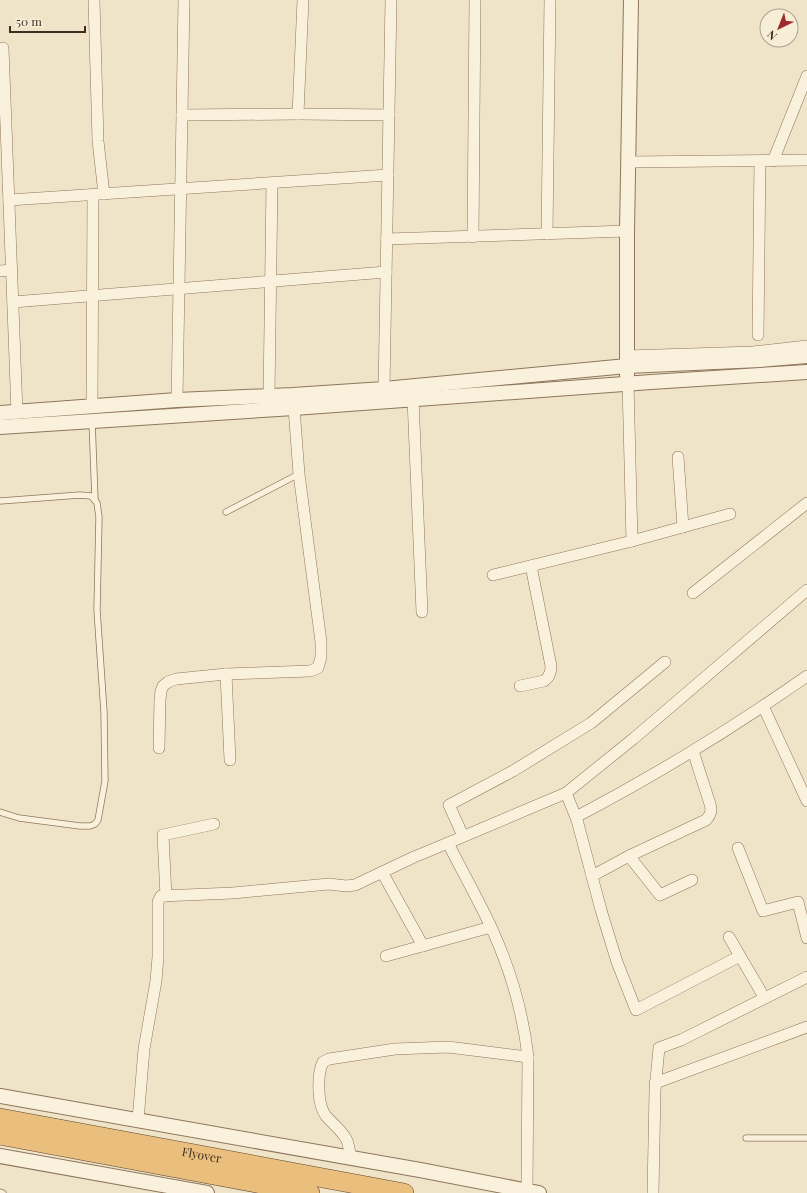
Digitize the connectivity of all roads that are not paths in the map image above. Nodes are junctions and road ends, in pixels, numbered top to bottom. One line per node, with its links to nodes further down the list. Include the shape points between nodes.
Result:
1 (94, 0): 20 (street)
2 (184, 0): 11 (street)
3 (303, 0): 10 (street)
4 (391, 0): 12 (street)
5 (475, 0): 24 (street)
6 (550, 0): 23 (street)
7 (632, 0): 16 (street)
8 (0, 49): 21 (street, via 3,48)
9 (807, 76): 15 (street)
10 (298, 114): 11 (street); 12 (street)
11 (182, 115): 19 (street)
12 (389, 115): 17 (street)
13 (807, 160): 15 (street)
14 (760, 161): 15 (street); 16 (street); 33 (street)
15 (773, 161)
16 (629, 162): 22 (street)
17 (388, 175): 18 (street); 25 (street)
18 (272, 183): 19 (street); 29 (street)
19 (180, 188): 20 (street); 30 (street)
20 (98, 194): 21 (street); 31 (street)
21 (9, 200): 26 (street)
22 (627, 232): 23 (street); 36 (street)
23 (547, 234): 24 (street)
24 (472, 236): 25 (street)
25 (387, 239): 28 (street)
26 (12, 270): 27 (street); 32 (street)
27 (0, 271)
28 (386, 272): 29 (street); 39 (street)
29 (271, 281): 30 (street); 40 (street)
30 (179, 289): 31 (street); 42 (street)
31 (92, 295): 32 (street); 46 (street)
32 (13, 302): 44 (street)
33 (758, 336)
34 (807, 346): 36 (street)
35 (807, 356): 36 (street, via 752,360)
36 (627, 361): 38 (street); 39 (street)
37 (807, 372): 38 (street)
38 (628, 383): 41 (street); 56 (street)
39 (384, 389): 40 (street)
40 (269, 396): 42 (street)
41 (413, 399): 43 (street); 61 (street)
42 (177, 400): 46 (street)
43 (294, 408): 46 (street); 49 (street)
44 (17, 412): 45 (street); 46 (street)
45 (0, 413)
46 (92, 414): 47 (street); 50 (lane)
47 (0, 427)
48 (678, 457): 55 (street)
49 (299, 474): 53 (lane); 63 (street, via 321,642 318,668 310,671)
50 (95, 499): 51 (lane, via 80,495); 72 (lane, via 99,517 97,610 104,712 105,781 98,820 90,826 80,826 19,818)
51 (0, 501)
52 (807, 503): 60 (street)
53 (226, 512)
54 (730, 514): 55 (street)
55 (683, 527): 56 (street)
56 (632, 541): 57 (street)
57 (531, 566): 58 (street); 65 (street, via 552,666 544,681)
58 (493, 575)
59 (807, 590): 70 (street, via 634,739)
60 (693, 593)
61 (422, 612)
62 (665, 662): 75 (street, via 591,723 513,771 449,805)
63 (226, 674): 67 (street, via 176,679 163,686 160,700); 69 (street)
64 (807, 676): 66 (street)
65 (520, 686)
66 (763, 706): 68 (street); 71 (street)
67 (159, 748)
68 (693, 751): 73 (street); 78 (street, via 712,811 710,816)
69 (230, 760)
70 (566, 793): 73 (street); 75 (street)
71 (807, 801)
72 (0, 812)
73 (576, 817): 80 (street)
74 (214, 824): 82 (street, via 163,835)
75 (463, 836): 76 (street)
76 (448, 843): 79 (street); 84 (street)
77 (738, 848): 83 (street, via 763,911)
78 (630, 856): 80 (street); 81 (street, via 660,895)
79 (382, 872): 82 (street, via 356,885 329,884); 87 (street)
80 (592, 876): 89 (street, via 617,962 636,1010)
81 (692, 880)
82 (166, 896): 97 (street, via 161,896 158,902 156,981 144,1049)
83 (802, 900): 86 (street)
84 (491, 927): 87 (street); 93 (street, via 515,994)
85 (729, 937): 89 (street)
86 (807, 938)
87 (423, 946): 88 (street)
88 (386, 956)
89 (740, 956): 91 (street)
90 (807, 977): 91 (street)
91 (764, 997): 94 (street, via 681,1040 659,1048)
92 (807, 1027): 94 (street)
93 (528, 1057): 102 (street, via 448,1047 395,1049 329,1059 324,1062 319,1074 320,1103 326,1116 346,1138); 103 (street)
94 (655, 1083): 107 (street)
95 (0, 1096): 97 (street)
96 (0, 1118): 106 (highway, Flyover)
97 (138, 1120): 102 (street)
98 (0, 1135): 105 (highway, Flyover)
99 (746, 1138): 100 (lane)
100 (807, 1138)
101 (0, 1156): 104 (street)
102 (351, 1158): 103 (street)
103 (533, 1192)
104 (207, 1193)
105 (310, 1193)
106 (404, 1193)
107 (653, 1193)

